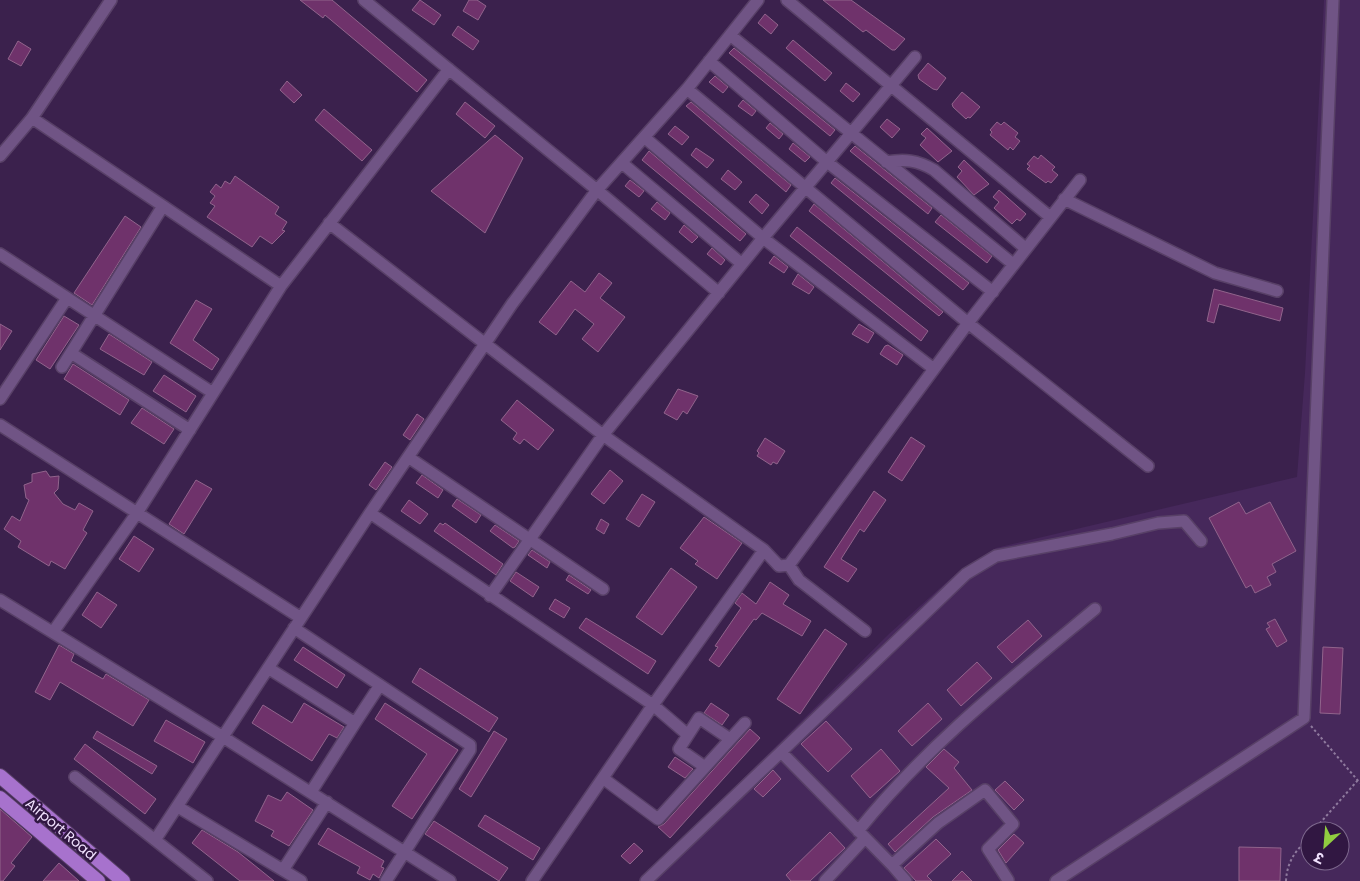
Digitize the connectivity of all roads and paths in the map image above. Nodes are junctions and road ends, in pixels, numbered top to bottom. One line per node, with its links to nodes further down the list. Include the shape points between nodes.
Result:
1 (111, 0): 12 (street)
2 (364, 0): 9 (street)
3 (758, 0): 6 (street)
4 (787, 0): 10 (street)
5 (1333, 0): 65 (street)
6 (730, 36): 8 (street); 13 (street)
7 (915, 56): 10 (street)
8 (709, 62): 11 (street); 16 (street)
9 (449, 69): 21 (street); 25 (street)
10 (891, 86): 13 (street); 24 (street)
11 (686, 89): 14 (street); 20 (street)
12 (32, 118): 15 (street); 23 (street)
13 (851, 134): 16 (street); 17 (street)
14 (644, 137): 18 (street); 26 (street)
15 (0, 156)
16 (827, 162): 20 (street); 33 (street)
17 (886, 162): 27 (street, via 918,161 934,170); 30 (street)
18 (622, 163): 21 (street); 29 (street)
19 (1080, 180): 22 (street)
20 (805, 187): 26 (street); 37 (street)
21 (597, 190): 34 (street); 38 (street, via 512,304)
22 (1064, 199): 24 (street); 32 (street, via 1215,273)
23 (163, 206): 31 (street); 36 (street)
24 (1049, 216): 27 (street)
25 (329, 223): 31 (street); 38 (street)
26 (763, 238): 29 (street); 41 (street)
27 (1025, 248): 30 (street)
28 (0, 254): 35 (street)
29 (742, 264): 34 (street)
30 (1013, 264): 33 (street)
31 (281, 286): 42 (street)
32 (1277, 291)
33 (992, 292): 37 (street)
34 (719, 293): 46 (street)
35 (67, 298): 36 (street); 43 (street)
36 (94, 316): 39 (street); 42 (street)
37 (968, 323): 41 (street); 48 (street)
38 (486, 345): 46 (street); 47 (street)
39 (71, 353): 40 (street); 45 (street)
40 (62, 368)
41 (934, 369): 54 (street)
42 (213, 393): 45 (street)
43 (0, 399)
44 (0, 426): 50 (street)
45 (190, 430): 50 (street)
46 (603, 435): 51 (street); 53 (street)
47 (408, 457): 49 (street); 51 (street)
48 (1148, 466)
49 (370, 513): 56 (street); 59 (street)
50 (137, 514): 59 (street); 61 (street)
51 (529, 540): 55 (street); 56 (street)
52 (1200, 541): 71 (street, via 1184,521 1158,523 996,556 966,574)
53 (764, 550): 54 (street, via 779,566); 64 (street)
54 (789, 565): 60 (street, via 799,580)
55 (603, 589)
56 (490, 596): 64 (street)
57 (0, 600): 61 (street)
58 (1095, 609): 82 (street, via 996,691 890,791)
59 (297, 623): 62 (street); 63 (street)
60 (865, 631)
61 (53, 632): 69 (street)
62 (268, 668): 66 (street); 69 (street)
63 (380, 685): 66 (street); 85 (street, via 470,744 470,750)
64 (653, 704): 68 (street); 75 (street)
65 (1304, 718): 76 (path); 99 (street)
66 (355, 723): 77 (street)
67 (745, 723): 70 (street)
68 (688, 735): 70 (street, via 699,718); 72 (street, via 679,749)
69 (223, 737): 77 (street); 80 (street)
70 (730, 739): 72 (street)
71 (781, 752): 82 (street); 95 (street)
72 (705, 768): 75 (street, via 658,819)
73 (0, 776): 89 (main road, Airport Road)
74 (75, 777): 83 (street)
75 (604, 779): 94 (street)
76 (1359, 781): 81 (path)
77 (311, 792): 79 (street)
78 (0, 798): 88 (main road, Airport Road)
79 (327, 802): 85 (street); 87 (street)
80 (178, 807): 83 (street); 87 (street)
81 (1322, 821)
82 (862, 834): 86 (street); 96 (street)
83 (156, 840): 90 (street)
84 (1300, 845): 100 (path, via 1287,868)
85 (403, 852): 92 (street); 93 (street)
86 (892, 866): 97 (street); 98 (street, via 938,823 985,790 1013,824 988,849)
87 (283, 870): 91 (street)
88 (98, 881)
89 (123, 881)
90 (207, 881)
91 (301, 881)
92 (386, 881)
93 (450, 881)
94 (532, 881)
95 (646, 881)
96 (825, 881)
97 (906, 881)
98 (1007, 881)
99 (1056, 881)
100 (1286, 881)

